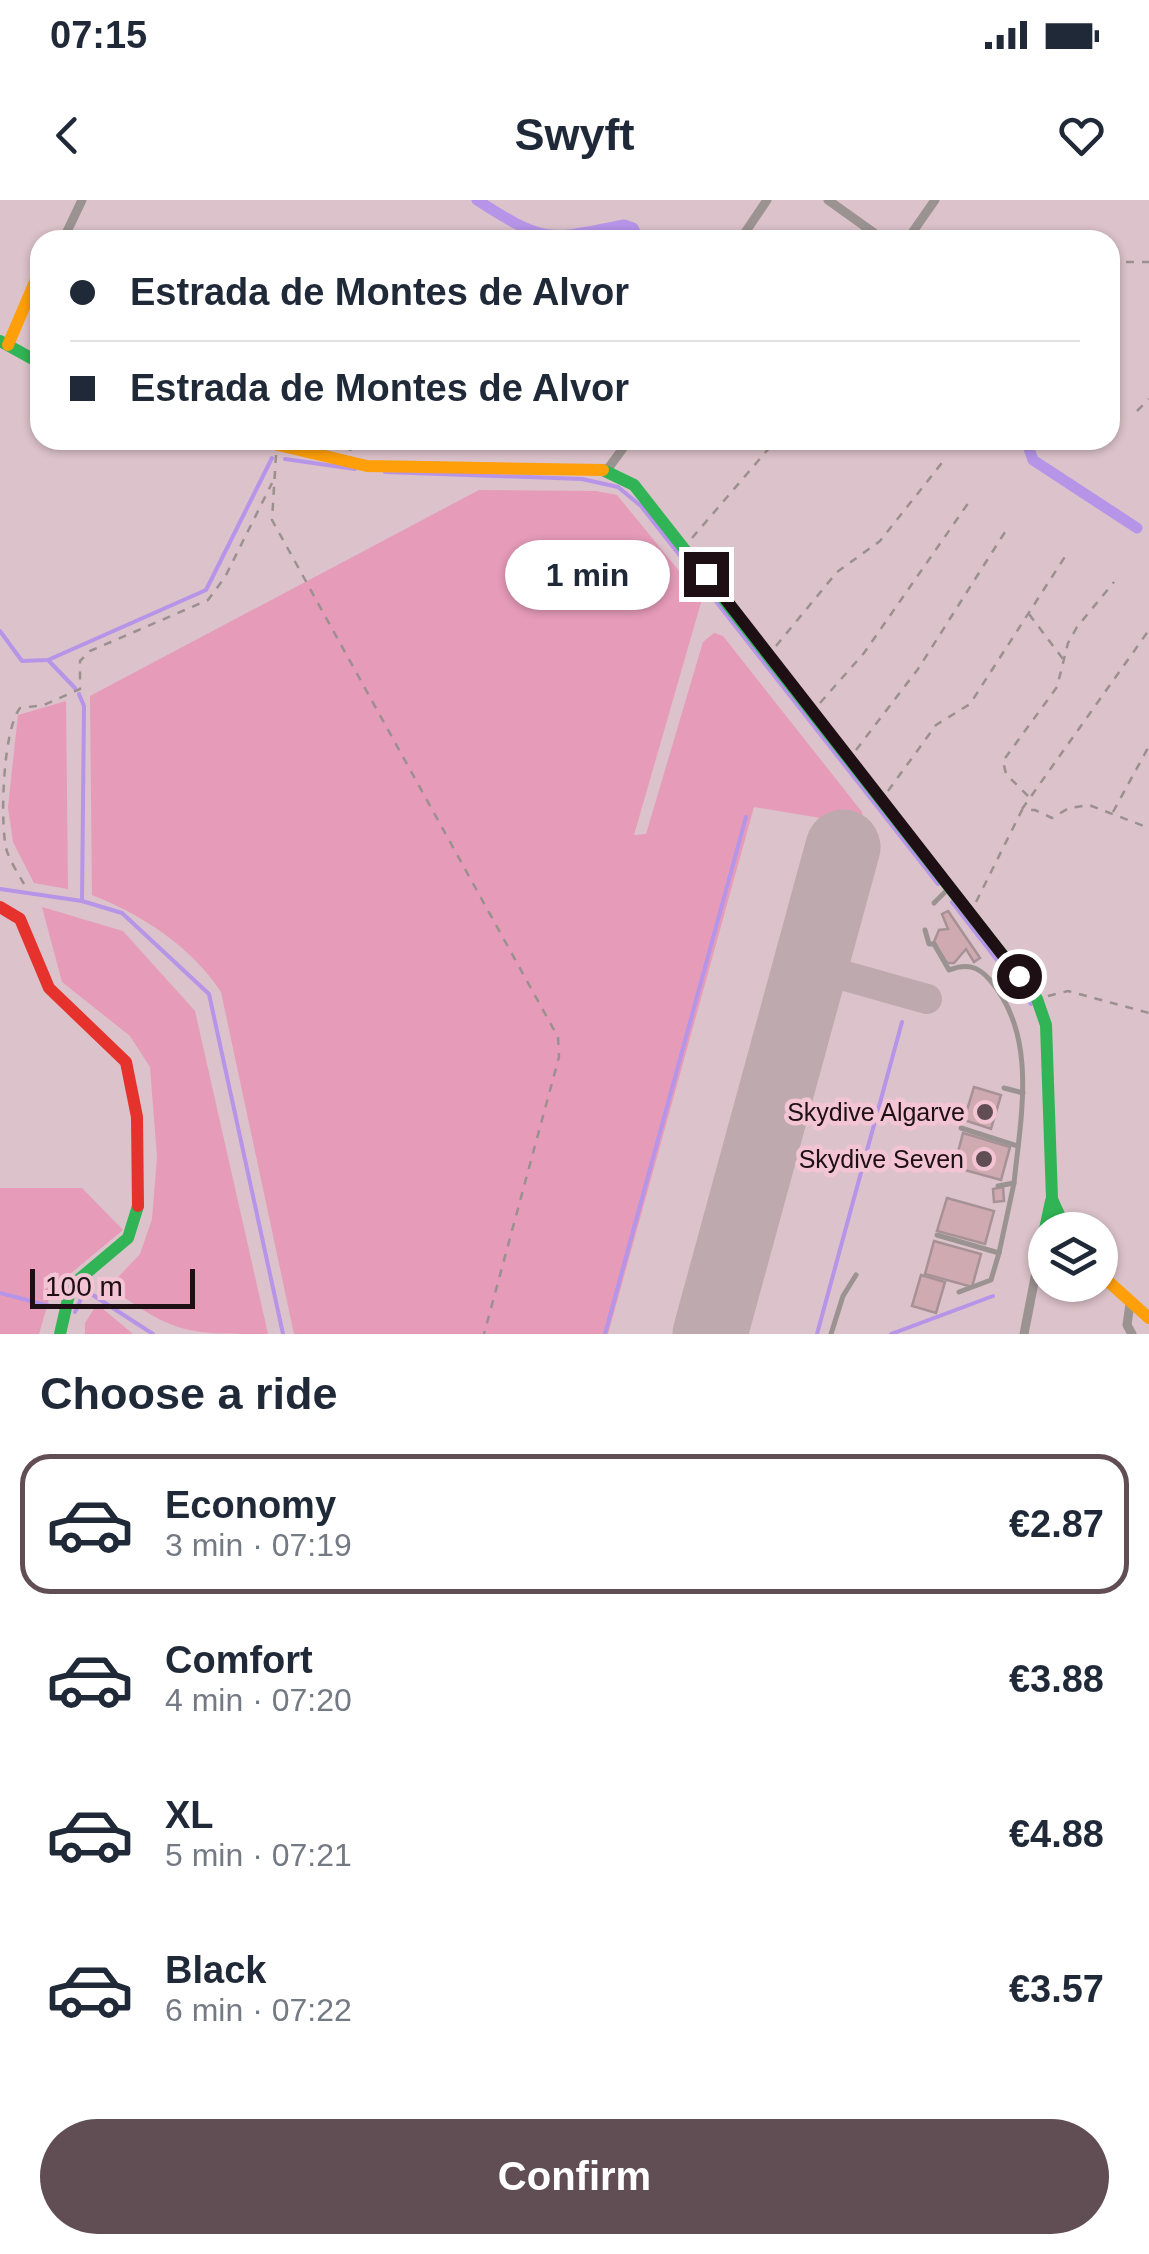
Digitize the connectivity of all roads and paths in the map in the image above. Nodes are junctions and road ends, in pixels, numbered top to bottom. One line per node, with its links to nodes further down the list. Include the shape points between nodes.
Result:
1 (82, 200): 5 (street)
2 (767, 200): 6 (street)
3 (828, 200): 7 (street)
4 (935, 200): 8 (street)
5 (68, 230)
6 (747, 230)
7 (870, 230)
8 (915, 230)
9 (1120, 262): 10 (path)
10 (1149, 262)
11 (30, 290): 12 (street)
12 (4, 343): 13 (street)
13 (30, 357)
14 (1149, 399): 15 (path)
15 (1137, 411)
16 (277, 450): 22 (path)
17 (299, 450): 21 (street, via 367,466)
18 (622, 450): 21 (street)
19 (767, 450): 25 (path)
20 (945, 459): 30 (path, via 880,541 837,572)
21 (607, 470): 25 (street, via 634,485)
22 (273, 482): 40 (path, via 208,600 90,651 80,661 80,689 20,708 11,720 2,798 6,848); 66 (path, via 272,520 289,554 558,1036 559,1057)
23 (969, 502): 32 (path, via 864,654)
24 (1004, 532): 34 (path, via 918,669)
25 (684, 546): 30 (street)
26 (1068, 552): 28 (path)
27 (1114, 582): 31 (path, via 1077,627)
28 (1028, 614): 31 (path); 36 (path, via 970,704 936,725)
29 (1149, 630): 35 (path)
30 (769, 656): 32 (street)
31 (1064, 660): 35 (path, via 1057,687 1003,761 1006,774)
32 (812, 712): 34 (street)
33 (1149, 746): 38 (path)
34 (849, 759): 36 (street)
35 (1028, 796): 37 (path)
36 (881, 800): 41 (street)
37 (1022, 810): 38 (path, via 1052,818 1078,805); 44 (path)
38 (1112, 813): 39 (path)
39 (1149, 828)
40 (24, 884)
41 (950, 887): 42 (lane); 44 (street)
42 (934, 903)
43 (0, 907): 65 (street, via 21,920 44,983 113,1043 130,1067 136,1092 136,1227 118,1250 74,1278 62,1304)
44 (970, 913): 46 (street)
45 (925, 930): 49 (lane, via 949,970 983,972 1009,1005)
46 (1038, 999): 47 (path, via 1068,991); 54 (street, via 1046,1025)
47 (1149, 1014)
48 (1004, 1088): 49 (lane)
49 (1023, 1093): 51 (lane)
50 (962, 1128): 51 (lane)
51 (1018, 1146): 52 (lane)
52 (1014, 1183): 53 (lane); 58 (lane)
53 (998, 1186)
54 (1052, 1199): 55 (street); 56 (street)
55 (1049, 1212)
56 (1058, 1212)
57 (937, 1236): 58 (lane)
58 (999, 1253): 60 (lane, via 991,1280)
59 (856, 1274): 67 (lane)
60 (959, 1292)
61 (1118, 1292): 63 (street)
62 (1031, 1302): 68 (street)
63 (1130, 1304): 64 (street); 69 (street, via 1126,1325)
64 (1149, 1318)
65 (60, 1334)
66 (484, 1334)
67 (831, 1334)
68 (1024, 1334)
69 (1132, 1334)

